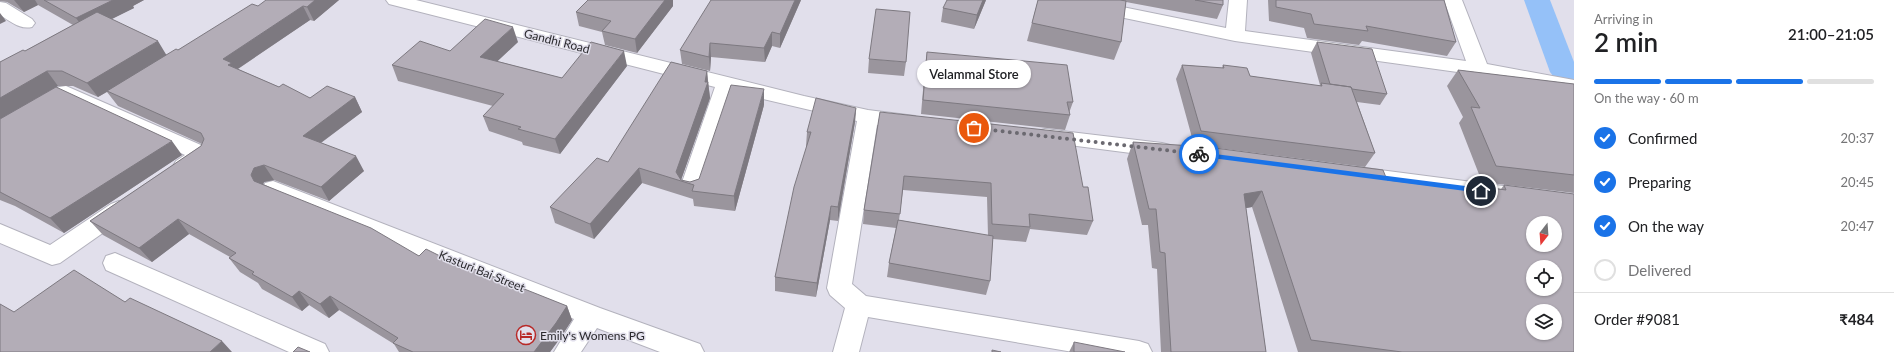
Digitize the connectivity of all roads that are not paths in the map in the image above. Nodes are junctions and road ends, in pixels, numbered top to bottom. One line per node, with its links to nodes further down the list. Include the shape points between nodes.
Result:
1 (395, 0): 9 (street, Gandhi Road)
2 (1062, 0): 7 (street)
3 (1238, 0): 7 (street)
4 (1453, 0): 8 (street)
5 (0, 7): 6 (street)
6 (26, 23)
7 (1235, 35): 8 (street)
8 (1479, 69): 10 (street)
9 (726, 83): 13 (street, Gandhi Road); 21 (street)
10 (1574, 86)
11 (119, 94): 12 (street)
12 (99, 107): 15 (street, via 66,92); 19 (street, via 202,154)
13 (868, 117): 14 (street, Gandhi Road); 26 (street, via 839,288)
14 (930, 124)
15 (0, 130)
16 (1024, 134): 17 (street)
17 (1181, 152)
18 (1338, 172): 22 (street)
19 (169, 176)
20 (273, 188): 27 (street, Kasturi Bai Street)
21 (691, 188)
22 (1519, 196)
23 (137, 198): 24 (street, via 52,256)
24 (0, 233)
25 (115, 263): 28 (street)
26 (859, 305): 31 (street); 32 (street)
27 (591, 315): 29 (street); 30 (street, Kasturi Bai Street)
28 (316, 352)
29 (567, 352)
30 (691, 352)
31 (846, 352)
32 (1139, 352)

